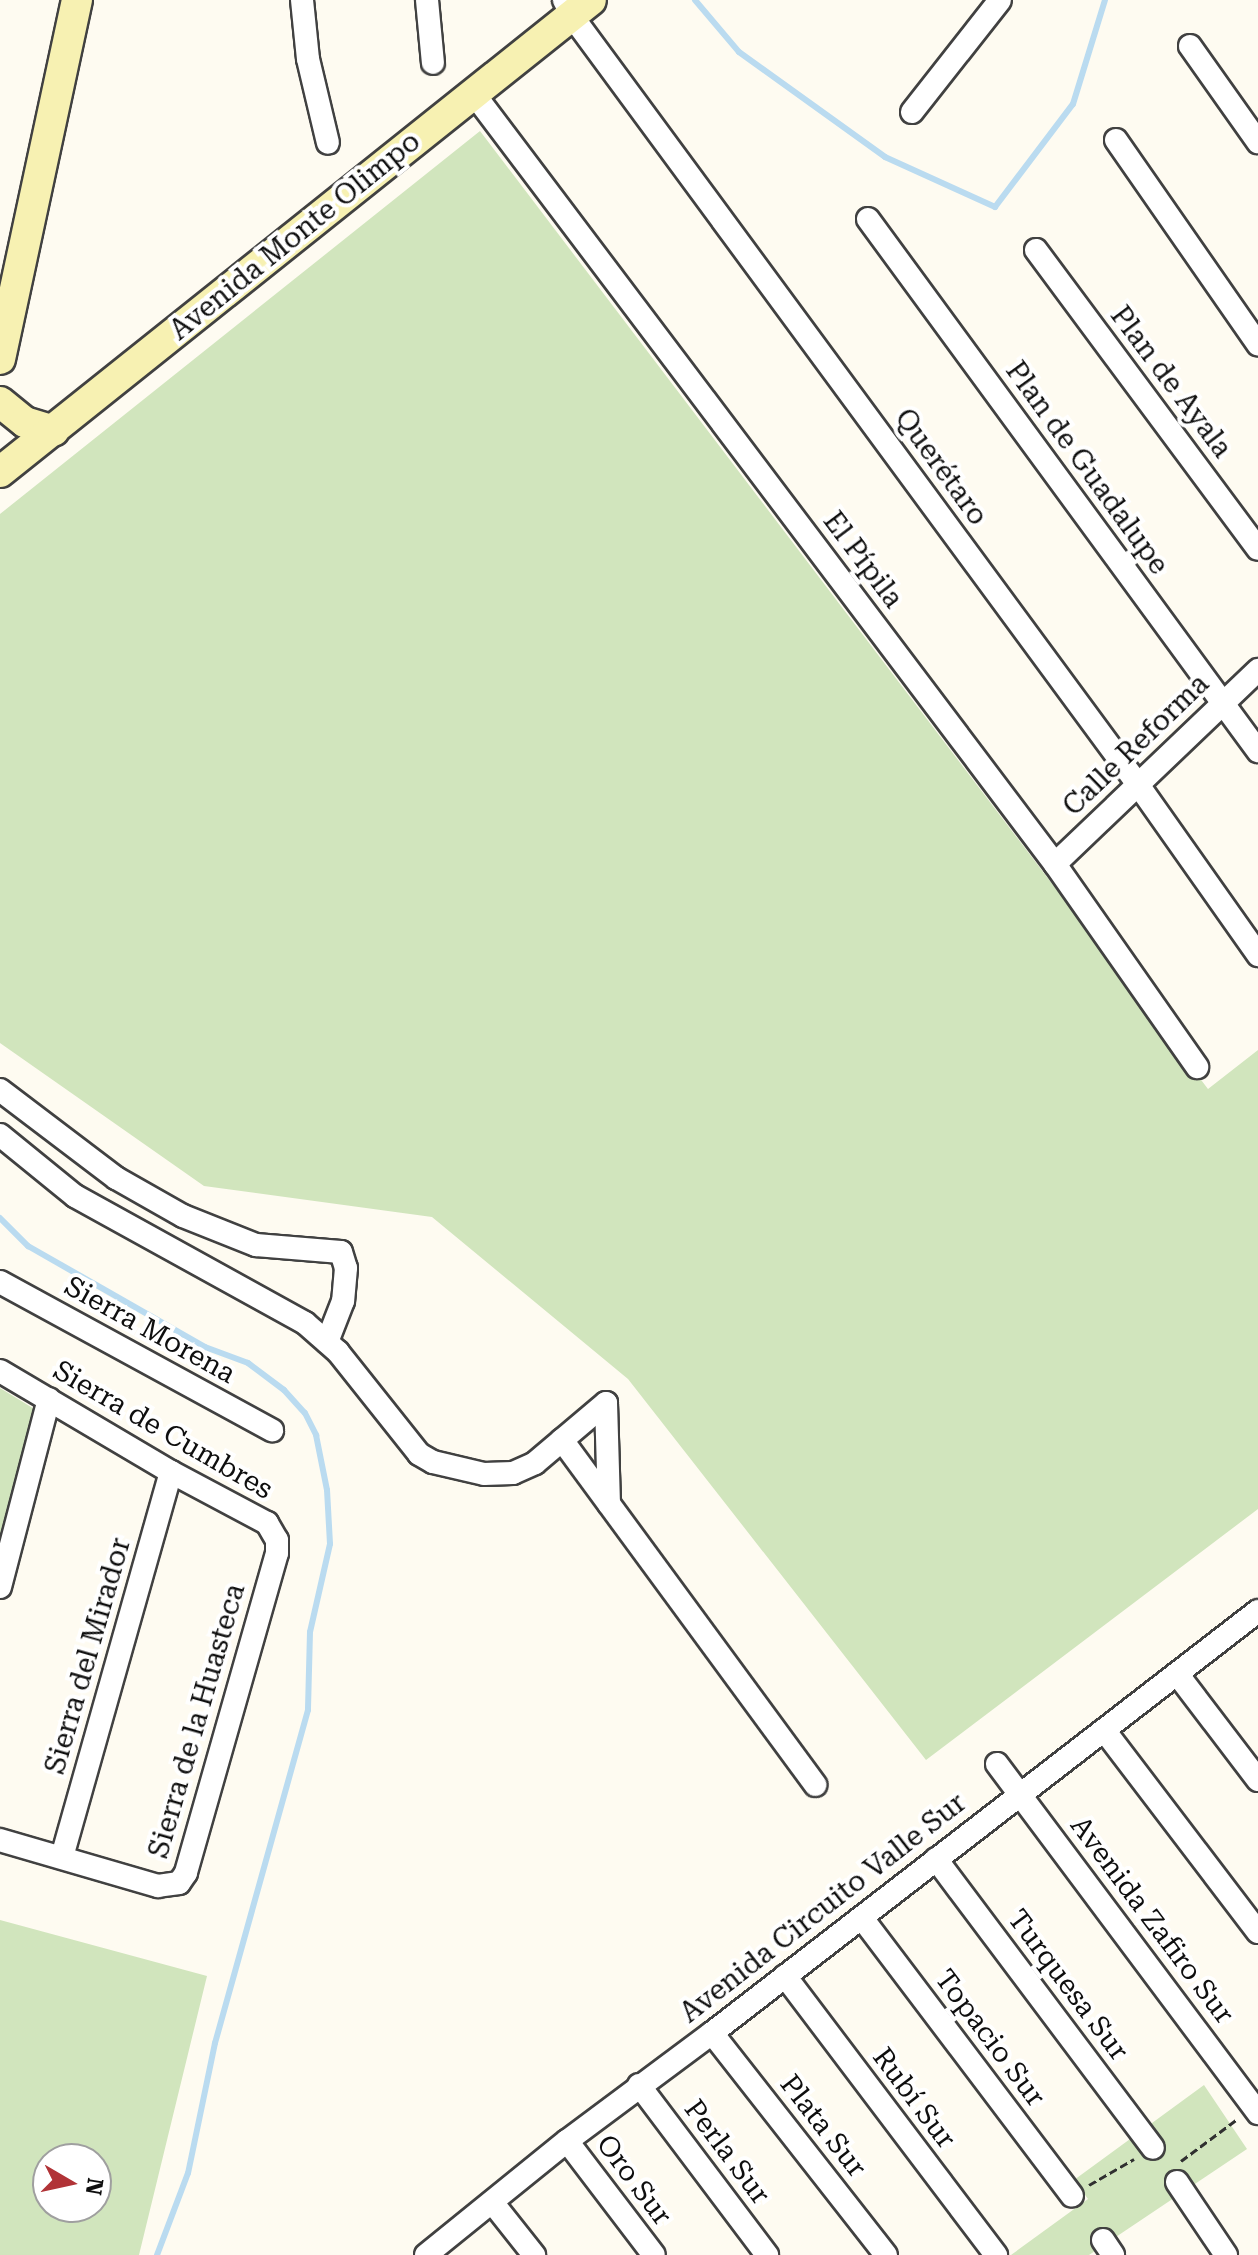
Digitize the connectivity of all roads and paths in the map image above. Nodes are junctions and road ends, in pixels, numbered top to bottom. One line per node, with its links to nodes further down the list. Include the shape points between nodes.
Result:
1 (77, 0): 16 (street)
2 (302, 0): 12 (street, via 308,59)
3 (427, 0): 7 (street)
4 (1000, 0): 9 (street)
5 (576, 5): 8 (street, Avenida Monte Olimpo); 24 (street, Querétaro)
6 (1190, 46): 11 (street)
7 (433, 63)
8 (474, 94): 18 (street, Avenida Monte Olimpo); 25 (street, El Pípila)
9 (912, 112)
10 (1116, 140): 15 (street)
11 (1258, 142)
12 (328, 143)
13 (868, 219): 22 (street, Plan de Guadalupe)
14 (1036, 250): 20 (street, Plan de Ayala)
15 (1258, 344)
16 (0, 359)
17 (0, 402): 18 (street, via 25,422)
18 (54, 431): 19 (street, Avenida Monte Olimpo)
19 (0, 472)
20 (1258, 549)
21 (1258, 670): 22 (street, Calle Reforma)
22 (1222, 705): 23 (street, Plan de Guadalupe); 24 (street, Calle Reforma)
23 (1258, 751)
24 (1139, 786): 25 (street, Calle Reforma); 26 (street, Querétaro)
25 (1055, 864): 27 (street, El Pípila)
26 (1258, 955)
27 (1197, 1067)
28 (0, 1090): 31 (street, via 116,1178 183,1216 256,1245 341,1252 346,1268 343,1301)
29 (0, 1135): 31 (street, via 75,1196 305,1323)
30 (0, 1282): 34 (street, Sierra Morena)
31 (327, 1342): 35 (street, via 419,1454 433,1462 484,1474 513,1473)
32 (0, 1371): 33 (street, Sierra de Cumbres)
33 (49, 1399): 36 (street, Sierra de Cumbres); 39 (street)
34 (272, 1430)
35 (562, 1440): 37 (street); 37 (street, via 606,1403)
36 (171, 1472): 38 (street, Sierra de Cumbres, via 267,1523 277,1540); 48 (street, Sierra del Mirador)
37 (609, 1504): 45 (street)
38 (277, 1553): 48 (street, Sierra de la Huasteca, via 179,1883 158,1886)
39 (0, 1587)
40 (1255, 1620): 41 (street, Avenida Circuito Valle Sur)
41 (1178, 1675): 42 (street, Avenida Circuito Valle Sur); 44 (street)
42 (1104, 1730): 46 (street, Avenida Circuito Valle Sur); 51 (street)
43 (997, 1764): 46 (street, Avenida Zafiro Sur)
44 (1258, 1780)
45 (815, 1785)
46 (1020, 1794): 49 (street, Avenida Circuito Valle Sur); 55 (street, Avenida Zafiro Sur)
47 (0, 1840): 48 (street)
48 (62, 1857)
49 (936, 1859): 50 (street, Avenida Circuito Valle Sur); 57 (street, Turquesa Sur)
50 (862, 1918): 52 (street, Avenida Circuito Valle Sur); 59 (street, Topacio Sur)
51 (1258, 1932)
52 (785, 1976): 53 (street, Avenida Circuito Valle Sur); 66 (street, Rubí Sur)
53 (712, 2033): 54 (street, Avenida Circuito Valle Sur); 65 (street, Plata Sur)
54 (639, 2085): 56 (street, Avenida Circuito Valle Sur); 64 (street, Perla Sur)
55 (1256, 2110): 58 (path)
56 (567, 2141): 60 (street, Avenida Circuito Valle Sur); 63 (street, Oro Sur)
57 (1153, 2148): 59 (path)
58 (1178, 2172): 67 (street)
59 (1072, 2196)
60 (492, 2202): 61 (street, Avenida Circuito Valle Sur); 62 (street)
61 (426, 2255)
62 (534, 2255)
63 (654, 2255)
64 (767, 2255)
65 (886, 2255)
66 (996, 2255)
67 (1226, 2255)

